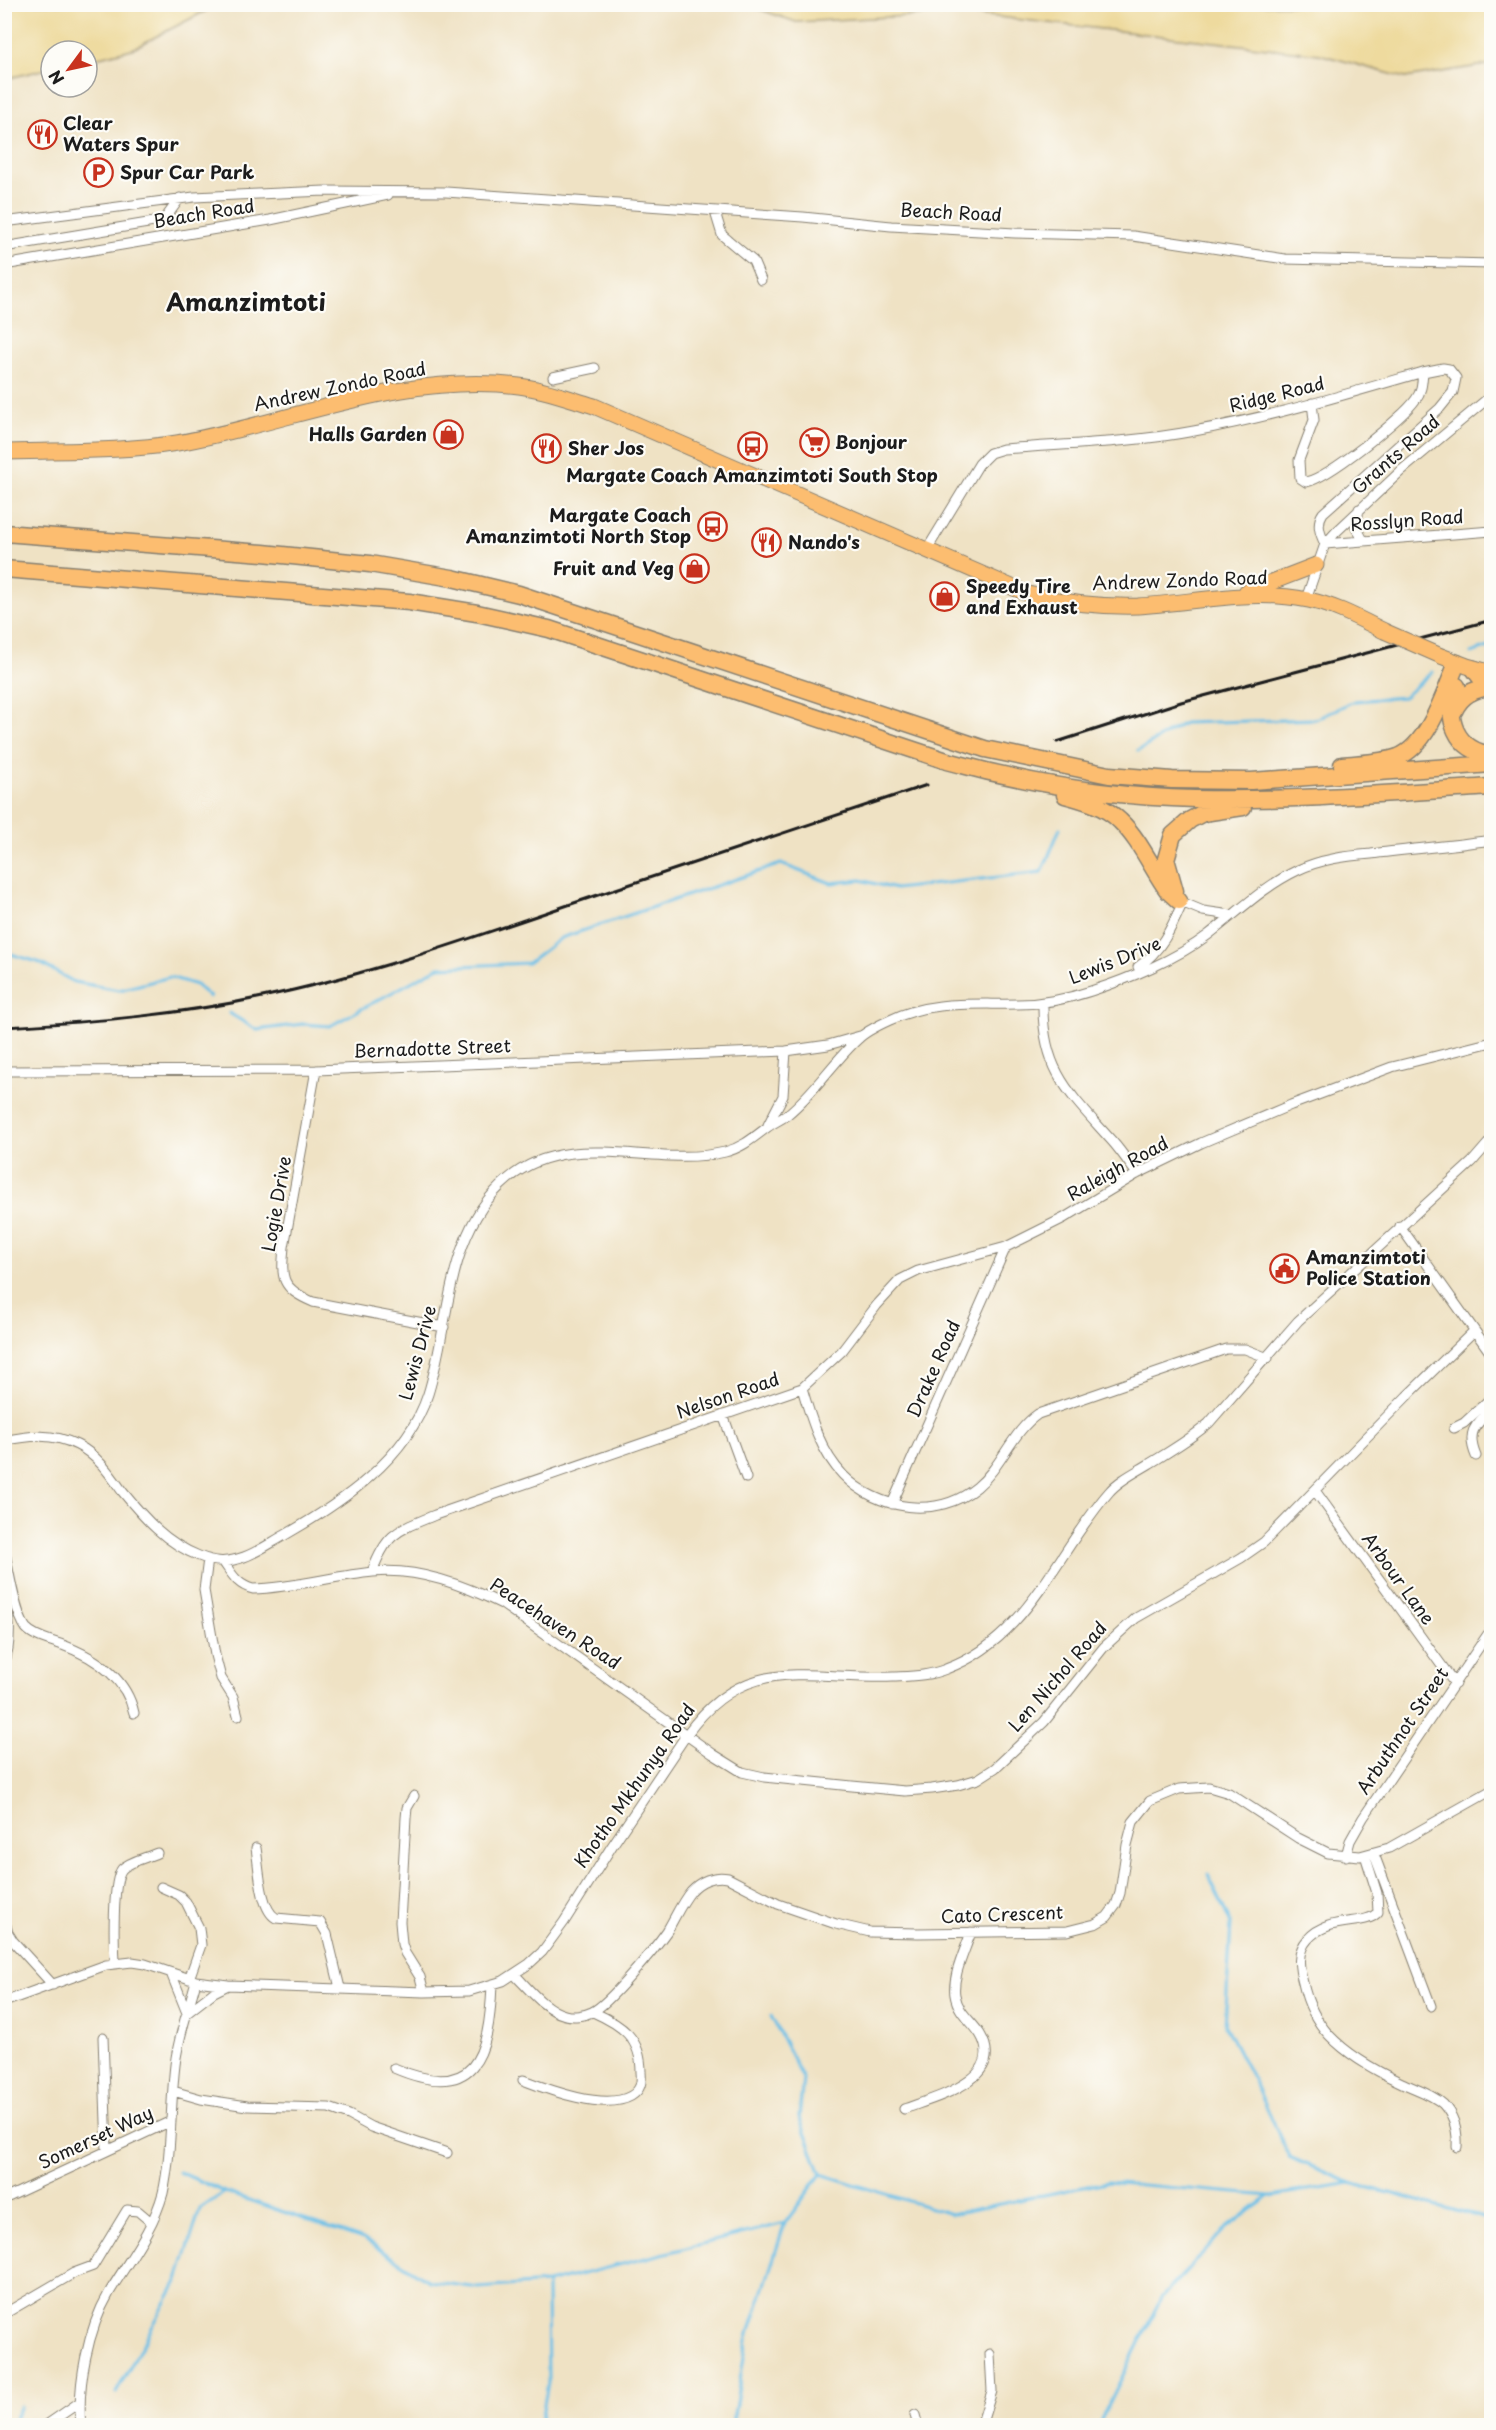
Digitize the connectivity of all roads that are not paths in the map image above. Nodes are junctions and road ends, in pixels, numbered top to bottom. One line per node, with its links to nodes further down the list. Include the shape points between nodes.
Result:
1 (325, 191): 2 (street, Beach Road); 3 (street, Beach Road); 4 (street)
2 (408, 191): 4 (street, Beach Road); 5 (street, Beach Road)
3 (180, 198): 6 (street, Beach Road); 7 (street, via 160,221)
4 (326, 208): 9 (street, Beach Road)
5 (715, 212): 8 (street, Beach Road, via 1004,233 1133,236 1285,259); 10 (street, via 722,235 753,261)
6 (4, 222)
7 (4, 247)
8 (1491, 264)
9 (4, 265)
10 (761, 280)
11 (595, 368): 13 (street)
12 (1423, 372): 15 (street, Ridge Road); 15 (street, via 1420,392 1406,410 1340,464 1306,482 1300,478 1299,460 1313,425); 21 (street, Ridge Road, via 1443,368 1453,372 1456,384 1450,397 1323,513 1319,526)
13 (553, 377)
14 (1491, 395): 17 (street, Grants Road)
15 (1312, 404): 22 (street, Ridge Road, via 1191,432 1003,448 990,453 979,464)
16 (4, 452): 22 (main road, Andrew Zondo Road, via 176,443 422,386 519,386 594,406)
17 (1359, 509): 20 (street, via 1356,527); 21 (street, Grants Road)
18 (1491, 531): 20 (street, Rosslyn Road)
19 (4, 533): 34 (highway, via 263,553 370,564 452,578 519,594 985,749 1109,775)
20 (1364, 540): 21 (street, Rosslyn Road)
21 (1325, 544): 23 (street)
22 (926, 551): 25 (main road, Andrew Zondo Road, via 1028,594 1068,603 1138,606)
23 (1316, 565): 25 (main road); 26 (street)
24 (4, 569): 33 (highway, via 409,602 477,613 549,629)
25 (1232, 597): 26 (main road, Andrew Zondo Road)
26 (1306, 599): 27 (main road, Andrew Zondo Road, bridge)
27 (1466, 666): 28 (main road, Andrew Zondo Road); 29 (highway); 30 (highway, via 1452,700); 34 (highway, via 1428,728 1401,755 1388,760)
28 (1491, 673)
29 (1491, 685): 30 (highway, via 1468,693)
30 (1453, 718): 31 (highway, via 1463,743 1473,751)
31 (1491, 755)
32 (1491, 764): 34 (highway, via 1251,781)
33 (972, 768): 36 (highway, via 1102,792 1193,799); 38 (highway, via 1085,801 1108,812 1120,821 1168,891)
34 (1200, 780)
35 (1491, 787): 36 (highway)
36 (1312, 797): 38 (highway, via 1203,813 1185,824 1173,835 1166,860)
37 (1491, 840): 39 (street, Lewis Drive, via 1317,862 1279,880)
38 (1180, 902): 39 (street, via 1203,911); 40 (street, via 1166,939 1155,954)
39 (1231, 915): 40 (street, Lewis Drive, via 1183,951)
40 (1118, 981): 41 (street, Lewis Drive)
41 (1043, 1003): 42 (street, Lewis Drive, via 938,1005 912,1010); 49 (street, via 1042,1024 1053,1068 1068,1093)
42 (860, 1036): 44 (street, Bernadotte Street); 47 (street, Lewis Drive, via 787,1116)
43 (1491, 1042): 49 (street, Raleigh Road, via 1355,1080 1201,1143)
44 (786, 1051): 45 (street, Bernadotte Street); 47 (street, Lewis Drive, via 783,1096)
45 (316, 1070): 46 (street, Bernadotte Street); 52 (street, Logie Drive, via 284,1247 285,1285 313,1302)
46 (4, 1071)
47 (766, 1127): 52 (street, Lewis Drive, via 751,1141 727,1152 688,1157 589,1151 522,1168 489,1198 472,1223 455,1270)
48 (1491, 1139): 50 (street, Khotho Mkhunya Road, via 1472,1162)
49 (1137, 1174): 51 (street, Raleigh Road)
50 (1400, 1226): 53 (street); 55 (street, Khotho Mkhunya Road, via 1298,1321)
51 (1006, 1247): 56 (street, Raleigh Road, via 918,1271 900,1280 842,1352); 65 (street, Drake Road)
52 (444, 1327): 68 (street, Lewis Drive, via 426,1400 404,1438 380,1466 318,1516 248,1556)
53 (1474, 1331): 54 (street); 64 (street, Len Nichol Road)
54 (1491, 1355)
55 (1268, 1358): 65 (street, Nelson Road, via 1245,1349 1226,1349 1054,1407 1026,1423 990,1474 970,1493 925,1509); 76 (street, Khotho Mkhunya Road, via 1193,1437 1110,1490 1012,1627 983,1651 944,1670 919,1676 798,1673 758,1679 716,1702)
56 (802, 1388): 59 (street, Nelson Road); 65 (street, Nelson Road, via 814,1428 842,1474)
57 (1491, 1397): 60 (street)
58 (1491, 1409): 62 (street, via 1473,1429)
59 (723, 1415): 63 (street); 69 (street, Nelson Road, via 403,1529 382,1546)
60 (1454, 1428)
61 (4, 1441): 67 (street, via 31,1434 80,1446 109,1472 169,1541)
62 (1476, 1456)
63 (746, 1478)
64 (1316, 1492): 73 (street, Arbour Lane); 76 (street, Len Nichol Road, via 1257,1547 1136,1618 1104,1647 1029,1738 978,1779 905,1791 752,1776)
65 (892, 1504)
66 (4, 1547): 74 (street, via 25,1626 42,1638 78,1650 108,1670 125,1688)
67 (208, 1559): 68 (street); 75 (street, via 204,1590 215,1655)
68 (224, 1563): 69 (street, Peacehaven Road, via 235,1580 253,1589)
69 (372, 1572): 76 (street, Peacehaven Road, via 414,1574 486,1596)
70 (4, 1587): 72 (street, via 9,1630)
71 (1491, 1628): 73 (street, Arbuthnot Street)
72 (4, 1664)
73 (1455, 1684): 82 (street, Arbuthnot Street, via 1360,1824)
74 (134, 1713)
75 (238, 1716)
76 (687, 1734): 88 (street, Khotho Mkhunya Road, via 543,1952)
77 (1491, 1790): 81 (street, Cato Crescent)
78 (414, 1796): 94 (street, via 407,1808 400,1922 405,1953)
79 (256, 1848): 93 (street, via 270,1915 320,1922 327,1934)
80 (156, 1853): 86 (street, via 125,1866 118,1877)
81 (1369, 1855): 82 (street, Cato Crescent); 96 (street); 105 (street, via 1378,1912 1369,1918 1334,1923 1308,1939 1301,1949 1298,1966 1307,1999 1328,2035 1348,2051 1444,2106 1456,2128)
82 (1346, 1856): 85 (street, Cato Crescent, via 1328,1853 1298,1838 1229,1792 1209,1786 1179,1789 1150,1801 1133,1822 1120,1893 1107,1917 1067,1930)
83 (161, 1887): 89 (street, via 186,1902 199,1928 201,1945)
84 (4, 1919): 90 (street, via 13,1941)
85 (971, 1932): 97 (street, Cato Crescent, via 906,1933 836,1924 778,1904 718,1876 692,1890 666,1932 636,1969); 103 (street, via 955,1984 956,1997 962,2014 986,2048 982,2069 950,2091)
86 (115, 1962): 87 (street, Khotho Mkhunya Road, via 145,1964); 90 (street)
87 (171, 1973): 89 (street, Khotho Mkhunya Road); 98 (street)
88 (515, 1975): 92 (street, Khotho Mkhunya Road); 97 (street, via 542,2003 563,2015)
89 (193, 1980): 91 (street, Khotho Mkhunya Road); 98 (street)
90 (53, 1984): 95 (street)
91 (228, 1985): 93 (street, Khotho Mkhunya Road); 98 (street)
92 (492, 1985): 94 (street, Khotho Mkhunya Road, via 469,1991); 100 (street, via 486,2035 474,2067 467,2074 434,2081)
93 (340, 1988): 94 (street, Khotho Mkhunya Road)
94 (424, 1992)
95 (4, 2002)
96 (1431, 2006)
97 (592, 2012): 101 (street, via 609,2019 634,2039 641,2057 639,2089 630,2097 614,2100 579,2099)
98 (187, 2013): 102 (street)
99 (104, 2037): 106 (street)
100 (394, 2068)
101 (523, 2080)
102 (173, 2091): 104 (street); 107 (street, via 201,2100 247,2106 329,2108)
103 (904, 2109)
104 (169, 2122): 106 (street, Somerset Way); 109 (street, via 168,2161 162,2194)
105 (1457, 2146)
106 (107, 2150): 108 (street, Somerset Way)
107 (447, 2153)
108 (4, 2199)
109 (151, 2222): 110 (street, via 138,2211 127,2210 93,2266); 112 (street, via 107,2296 89,2344)
110 (4, 2314)
111 (990, 2354): 117 (street, via 992,2391)
112 (80, 2402): 114 (street); 115 (street)
113 (915, 2415): 116 (street)
114 (45, 2426)
115 (81, 2426)
116 (918, 2426)
117 (981, 2426)

